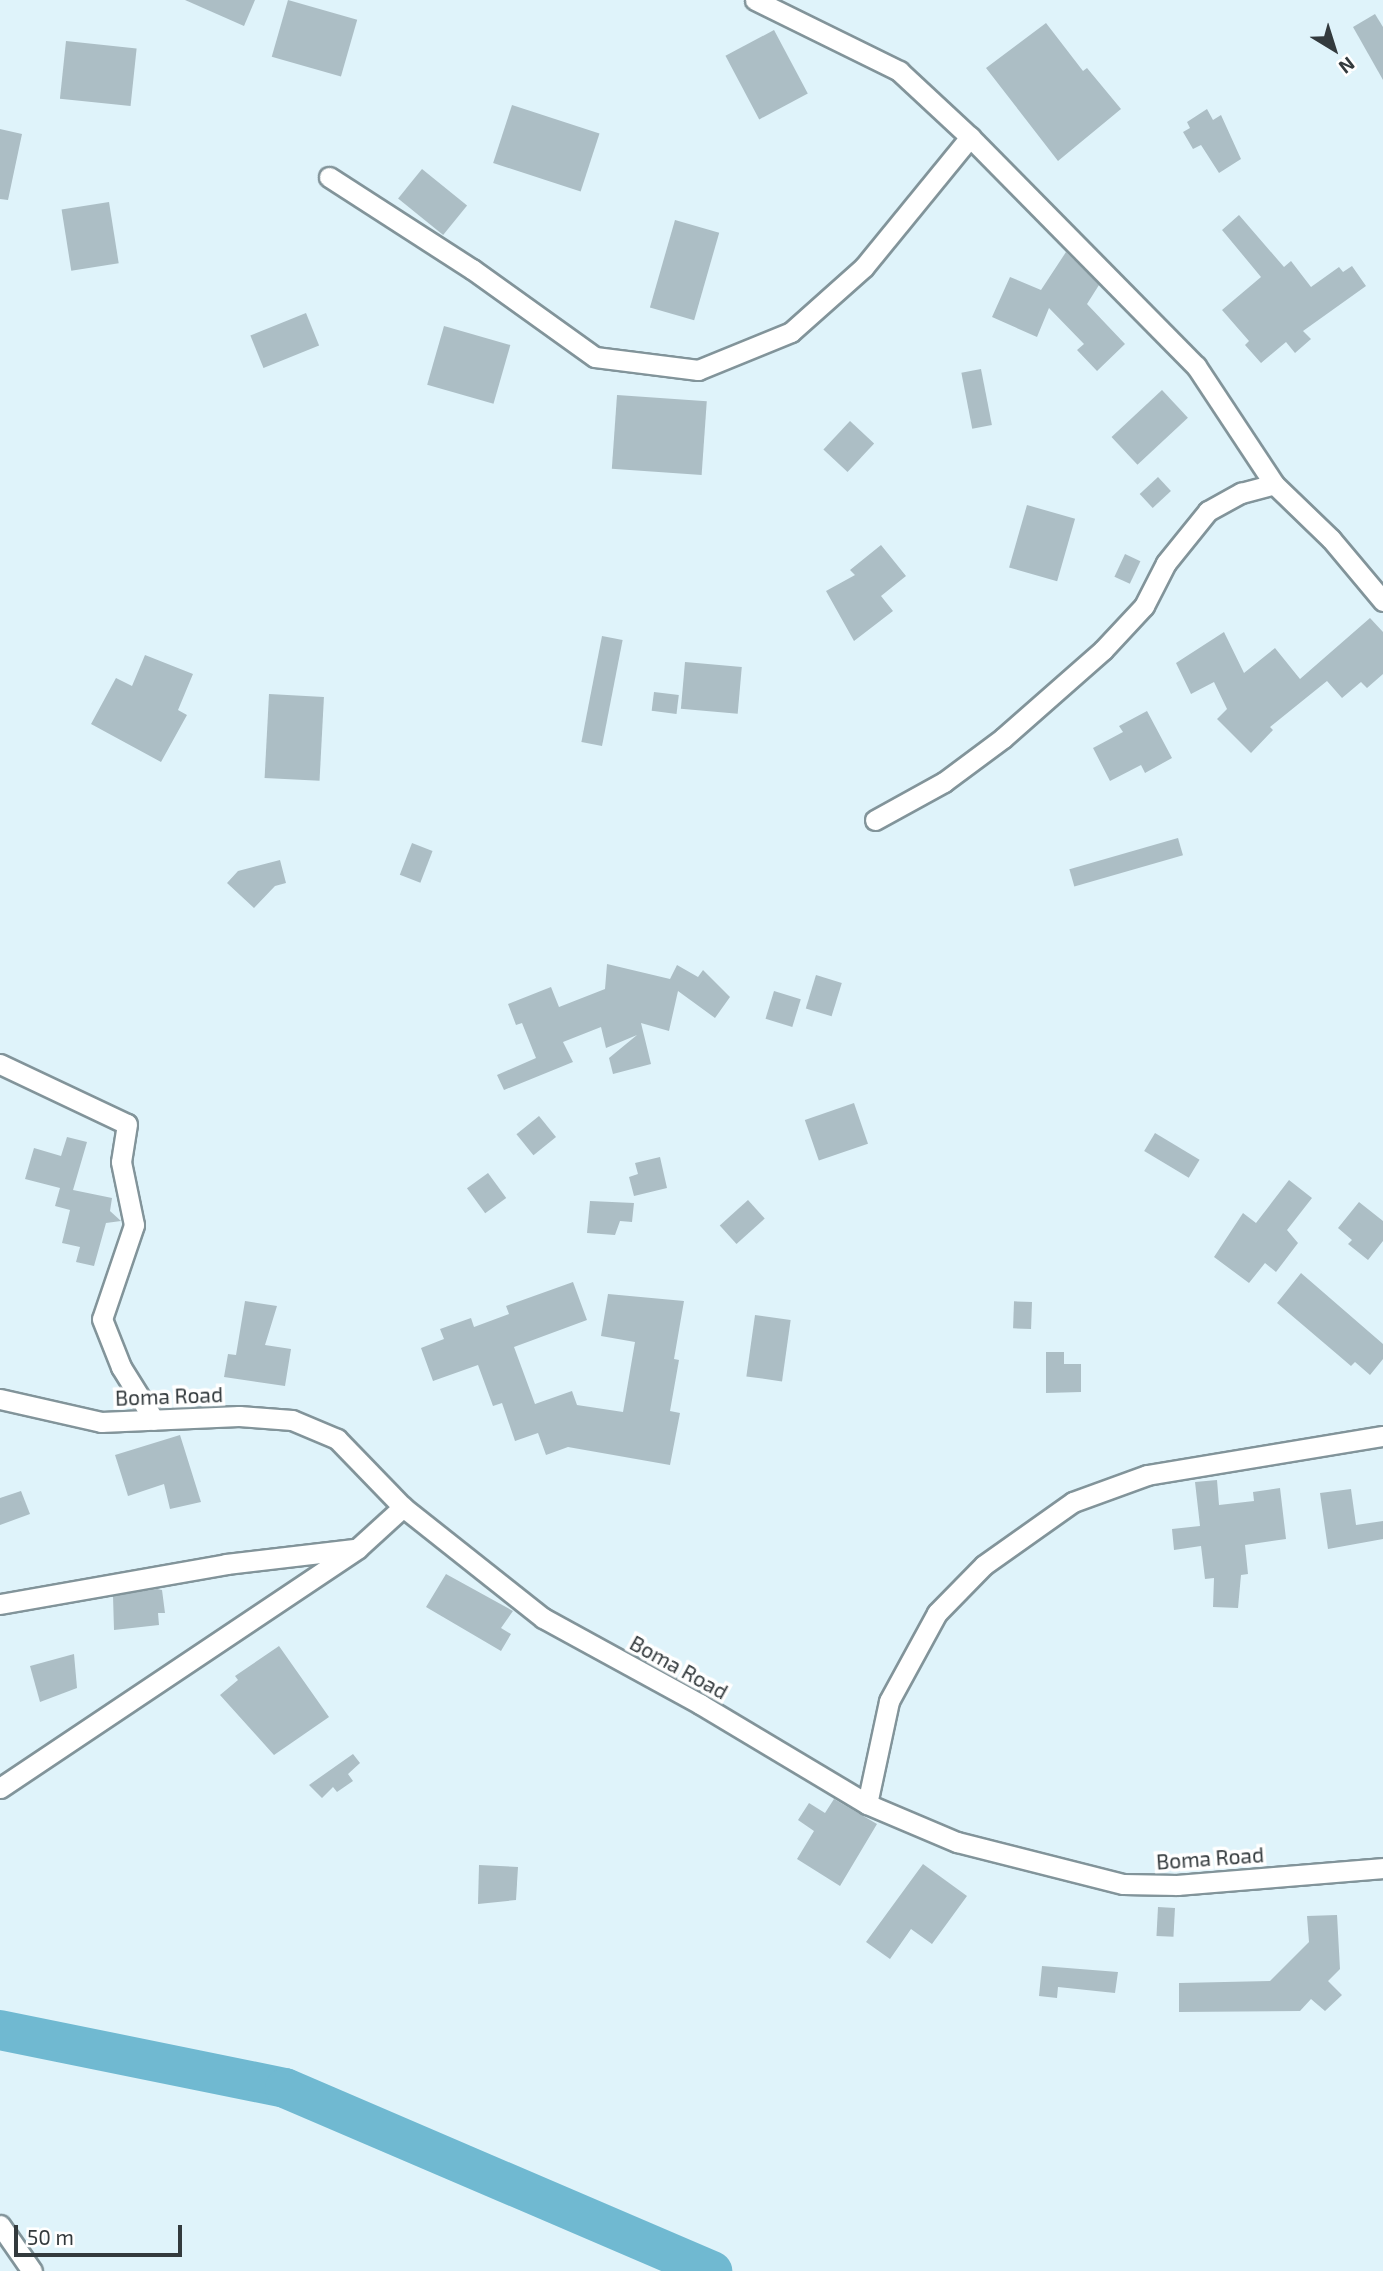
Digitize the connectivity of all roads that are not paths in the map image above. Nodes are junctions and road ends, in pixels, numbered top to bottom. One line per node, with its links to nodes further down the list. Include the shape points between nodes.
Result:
1 (755, 0): 2 (street, via 900,71)
2 (970, 137): 3 (street, via 864,267 791,332 698,370 595,357 472,269); 4 (street, via 1196,366)
3 (329, 177)
4 (1274, 484): 5 (street, via 1331,539); 6 (street, via 1241,493 1208,511 1166,563 1144,606 1103,650 1003,738 944,782)
5 (1383, 601)
6 (875, 820)
7 (0, 1064): 9 (street, via 127,1124 121,1162 134,1225 102,1319 121,1367)
8 (0, 1399): 9 (street, Boma Road, via 102,1422)
9 (154, 1420): 11 (street, Boma Road, via 239,1416 292,1420 337,1439)
10 (1383, 1436): 15 (street, via 1147,1475 1073,1502 984,1565 937,1613 889,1701)
11 (403, 1507): 12 (street); 15 (street, Boma Road, via 543,1618 700,1704)
12 (358, 1548): 13 (street, via 226,1564); 14 (street)
13 (0, 1604)
14 (0, 1788)
15 (867, 1804): 16 (street, Boma Road, via 957,1842 1123,1884 1177,1885)
16 (1383, 1868)
17 (0, 2225): 18 (street)
18 (32, 2271)

